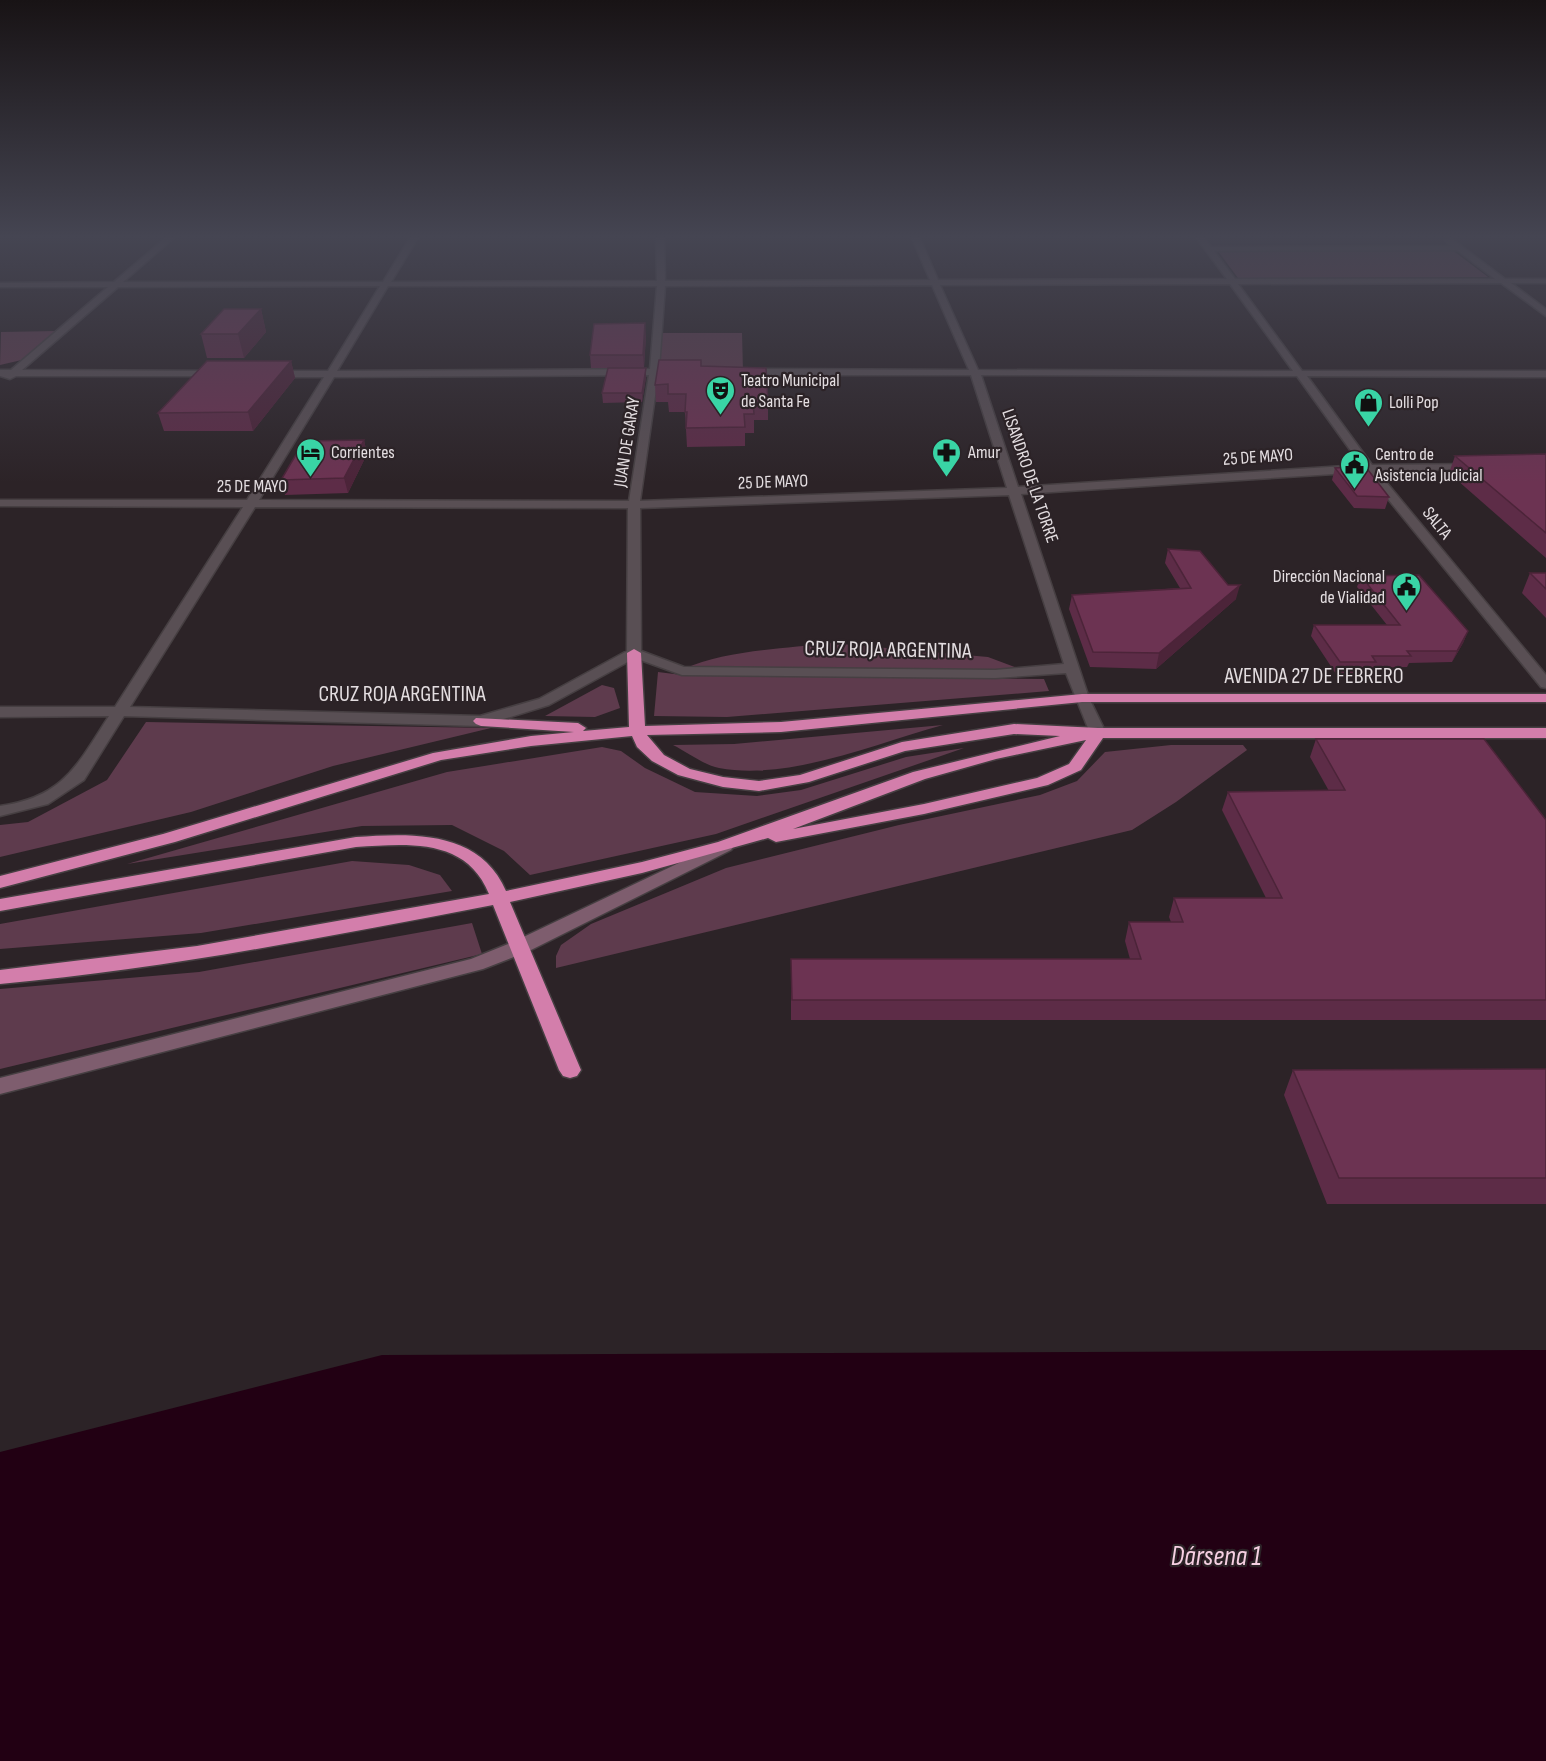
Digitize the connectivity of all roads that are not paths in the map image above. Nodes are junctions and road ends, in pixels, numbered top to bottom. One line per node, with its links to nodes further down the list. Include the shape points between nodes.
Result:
1 (75, 318): 12 (street)
2 (366, 318): 15 (street)
3 (658, 318): 6 (street, JUAN DE GARAY)
4 (952, 318): 10 (street, LISANDRO DE LA TORRE)
5 (1259, 318): 9 (street, SALTA)
6 (654, 372): 7 (street); 15 (street); 23 (street, JUAN DE GARAY)
7 (689, 372)
8 (737, 372): 10 (street)
9 (1297, 372): 10 (street); 16 (street); 19 (street, SALTA)
10 (975, 373): 20 (street, LISANDRO DE LA TORRE)
11 (0, 374): 12 (street)
12 (12, 374): 13 (street); 17 (street)
13 (225, 374)
14 (261, 374): 15 (street)
15 (332, 374): 22 (street)
16 (1546, 374)
17 (0, 385)
18 (1487, 465): 19 (street, 25 DE MAYO)
19 (1369, 468): 20 (street, 25 DE MAYO); 26 (street, SALTA)
20 (1015, 491): 23 (street, 25 DE MAYO); 25 (street, LISANDRO DE LA TORRE)
21 (0, 503): 22 (street, 25 DE MAYO)
22 (251, 504): 23 (street, 25 DE MAYO); 29 (street)
23 (634, 505): 24 (street, JUAN DE GARAY)
24 (634, 653): 25 (street, CRUZ ROJA ARGENTINA, via 682,671 995,674); 31 (street, CRUZ ROJA ARGENTINA, via 544,702); 32 (highway)
25 (1074, 669): 27 (street, LISANDRO DE LA TORRE)
26 (1546, 684)
27 (1082, 698): 28 (highway, AVENIDA 27 DE FEBRERO); 32 (highway, AVENIDA 27 DE FEBRERO, via 781,727); 33 (street, LISANDRO DE LA TORRE)
28 (1546, 698)
29 (122, 711): 30 (street, CRUZ ROJA ARGENTINA); 31 (street, CRUZ ROJA ARGENTINA); 35 (street, via 78,777 58,793)
30 (0, 712)
31 (481, 722): 32 (highway)
32 (637, 731): 33 (highway, via 643,744 671,767 723,782 759,786 802,779 902,747 953,737 1014,729); 37 (highway, via 492,746 439,756 170,838)
33 (1098, 733): 34 (highway); 36 (highway, via 941,769); 36 (highway, via 1075,767 1042,782 924,809)
34 (1546, 733)
35 (8, 810)
36 (725, 846): 38 (highway); 40 (main road)
37 (0, 882)
38 (500, 898): 39 (highway, via 491,877 477,861 449,846 389,840 332,846); 40 (highway); 41 (highway, via 194,955 80,971)
39 (0, 905)
40 (520, 947): 42 (highway); 43 (main road, via 476,964)
41 (0, 977)
42 (570, 1070)
43 (0, 1086)

